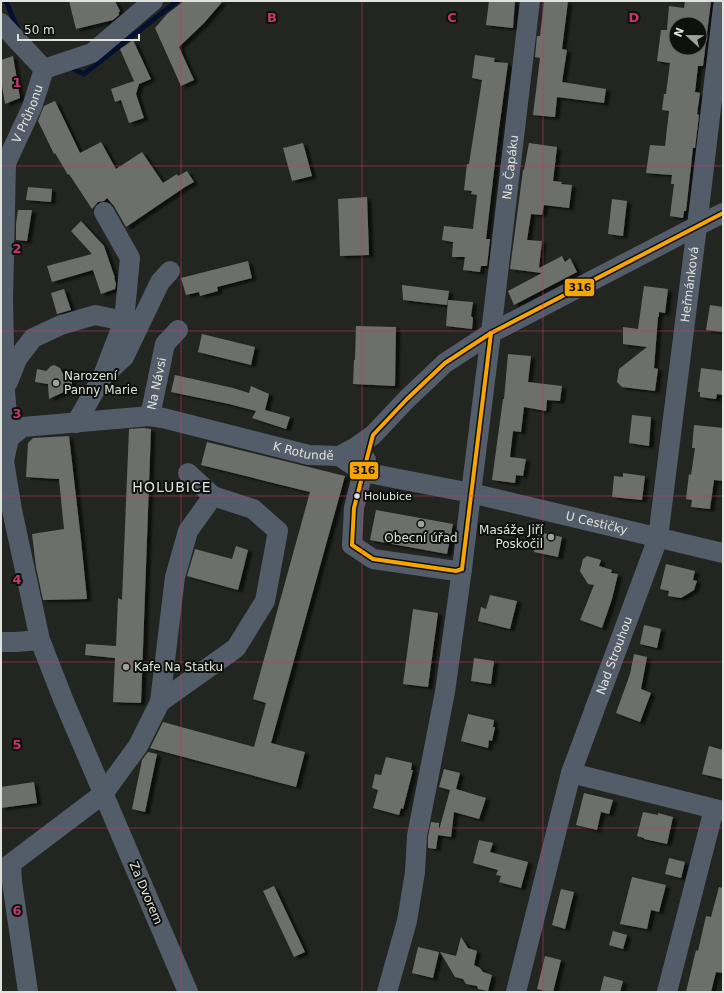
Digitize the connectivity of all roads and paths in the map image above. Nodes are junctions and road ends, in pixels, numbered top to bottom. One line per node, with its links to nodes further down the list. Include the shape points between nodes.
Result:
1 (153, 1): 5 (street, via 92,53)
2 (530, 1): 12 (street, Na Čapáku)
3 (723, 7): 8 (street, Heřmánková)
4 (1, 23): 5 (street)
5 (44, 69): 14 (street, V Průhonu, via 32,107 6,163 3,300)
6 (104, 212): 10 (street, via 130,258)
7 (723, 213): 8 (street, K Rotundě)
8 (697, 226): 12 (street, K Rotundě); 25 (street, Heřmánková)
9 (170, 271): 13 (street, via 160,282 124,357)
10 (124, 320): 13 (street); 14 (street, via 95,315 62,325 33,338 17,359)
11 (178, 330): 15 (street, Na Návsi, via 166,344)
12 (490, 333): 18 (street, K Rotundě, via 445,363); 23 (street, Na Čapáku)
13 (102, 378): 17 (street)
14 (5, 391): 19 (street)
15 (150, 416): 17 (street, Na Návsi); 20 (street, K Rotundě, via 309,455)
16 (1, 419): 19 (street)
17 (76, 423): 19 (street, Na Návsi, via 23,427)
18 (373, 435): 20 (street, K Rotundě); 21 (street)
19 (9, 438): 28 (street, via 4,461)
20 (339, 456): 21 (street)
21 (363, 472): 23 (street, U Cestičky); 27 (street, via 354,508 352,544 373,559 456,572)
22 (188, 473): 24 (street)
23 (470, 493): 25 (street, U Cestičky); 27 (street, Na Čapáku)
24 (213, 496): 30 (street, via 188,531 175,577); 30 (street, via 252,509 278,531 266,601 236,648)
25 (658, 538): 26 (street, U Cestičky); 31 (street, Nad Strouhou)
26 (723, 553)
27 (462, 570): 37 (street, Na Čapáku, via 445,692 417,836 415,872 407,921)
28 (40, 640): 29 (street); 32 (street, Za Dvorem)
29 (1, 642)
30 (160, 702): 32 (street, via 138,746)
31 (571, 773): 33 (street); 38 (street, Nad Strouhou)
32 (104, 794): 34 (street); 36 (street, Za Dvorem)
33 (718, 810): 39 (street)
34 (6, 868): 35 (street, via 12,882)
35 (28, 992)
36 (188, 992)
37 (387, 992)
38 (516, 992)
39 (667, 992)

